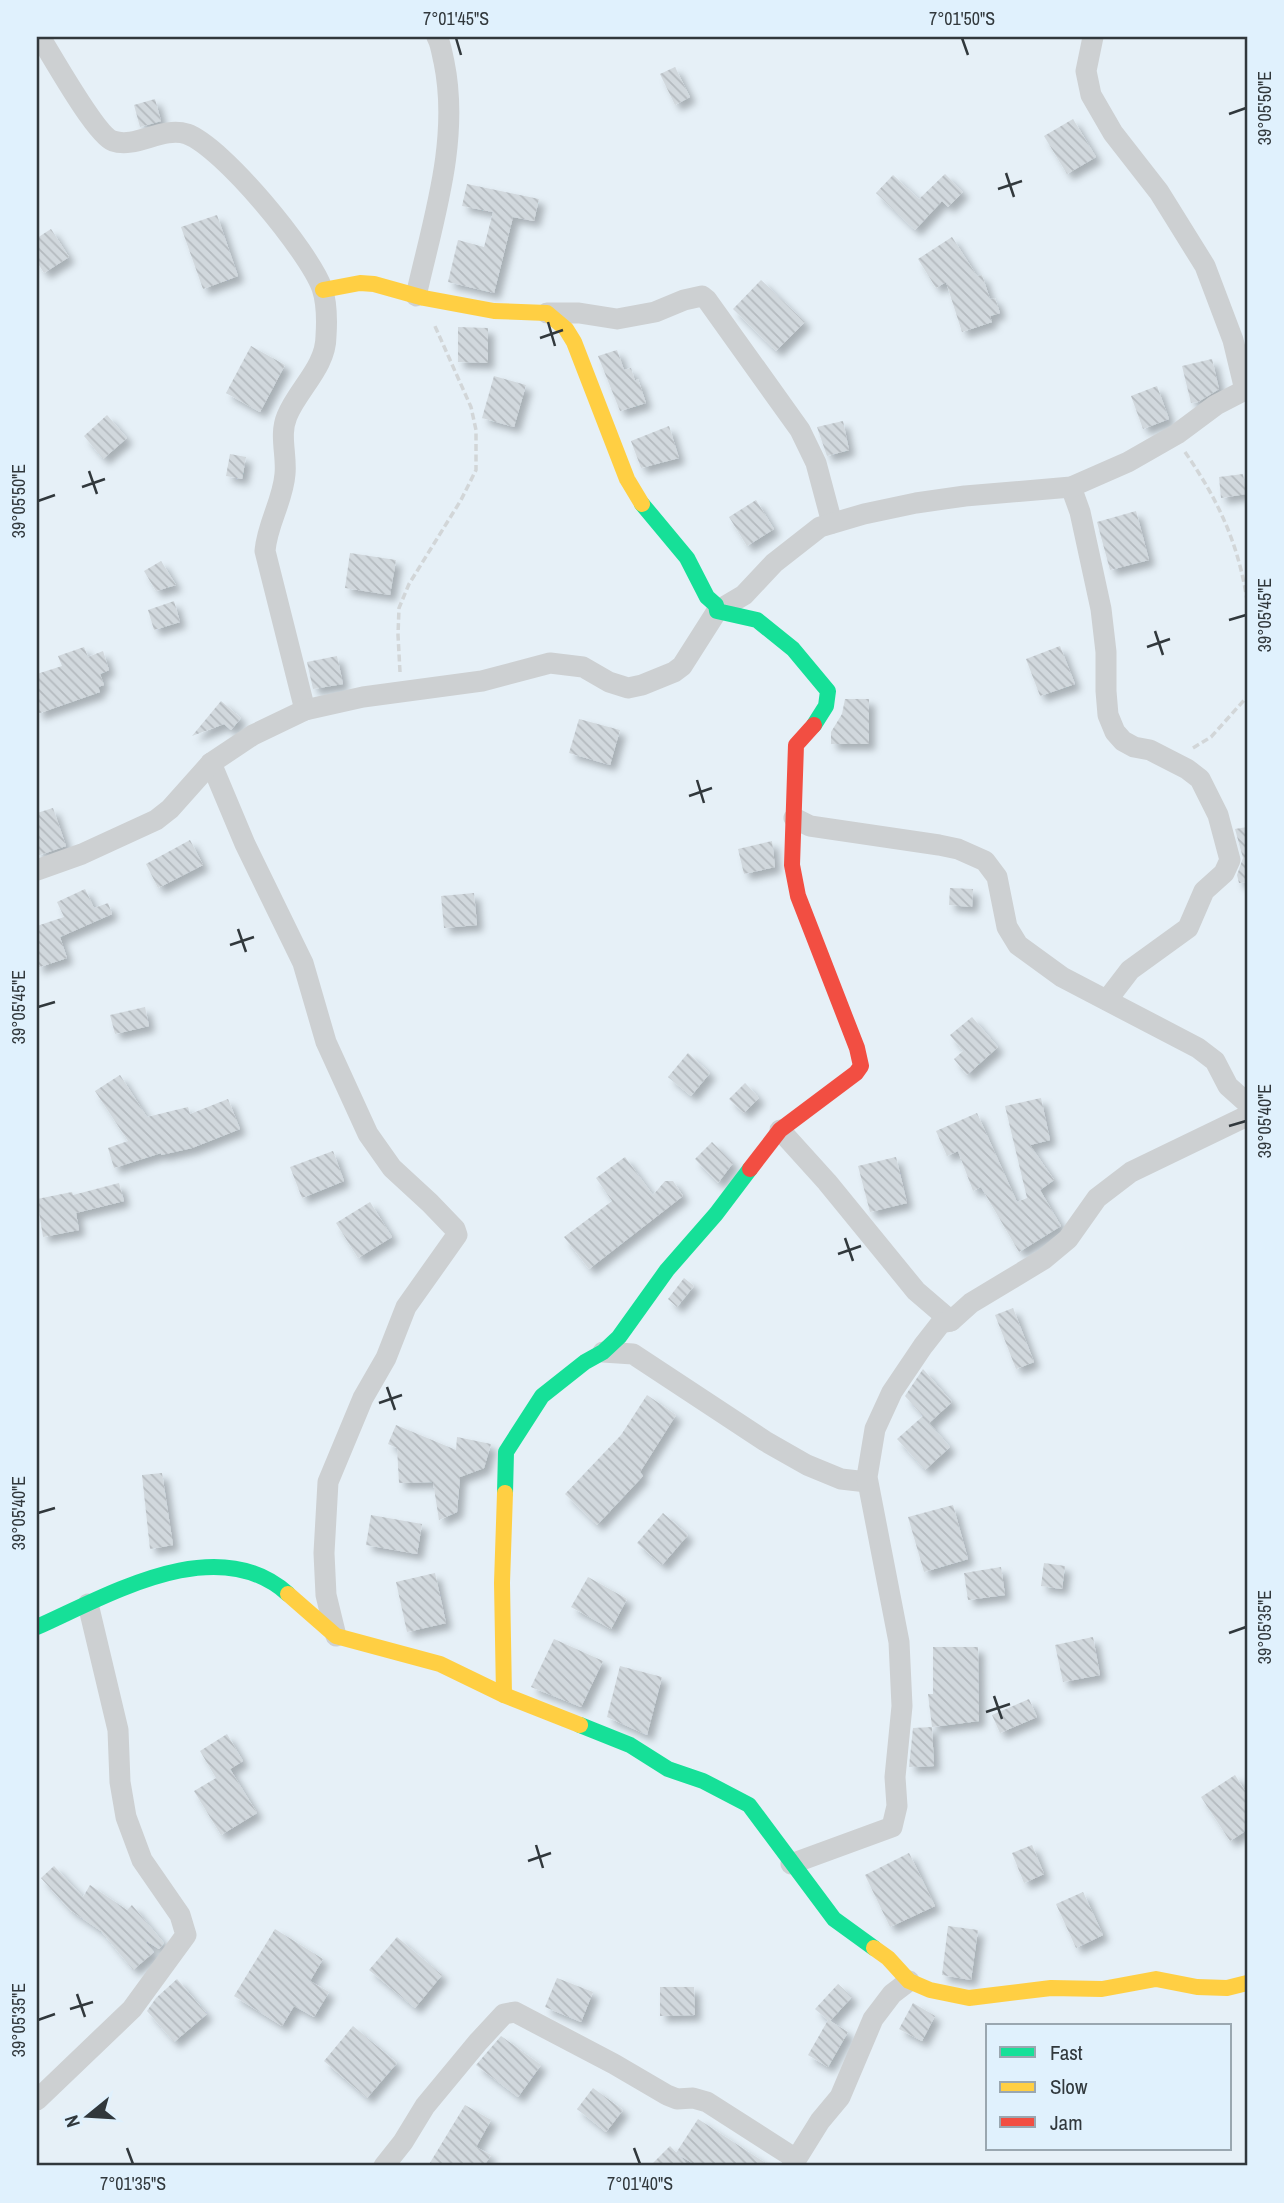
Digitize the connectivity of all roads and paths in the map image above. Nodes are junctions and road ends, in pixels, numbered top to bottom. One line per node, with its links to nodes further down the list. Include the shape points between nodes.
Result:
1 (40, 37): 4 (street, via 112,141 186,134 212,150 257,194)
2 (437, 37): 5 (street, via 448,82 448,125 441,193)
3 (1093, 37): 7 (street, via 1086,71 1091,94 1205,266)
4 (323, 290): 5 (street, via 374,284); 15 (street, via 325,349 284,425 285,480 265,551)
5 (420, 297): 6 (street, via 494,311); 13 (path, via 471,407 476,470 399,608)
6 (547, 313): 10 (street, via 618,320 694,297 707,299 800,430 816,463); 12 (street, via 574,342 627,479 687,558)
7 (1246, 390): 8 (street)
8 (1177, 434): 9 (street); 11 (path, via 1221,510 1235,544)
9 (1071, 487): 10 (street, via 916,503); 16 (street, via 1101,609 1108,715 1123,741)
10 (832, 523): 12 (street, via 808,535 744,595)
11 (1247, 600)
12 (717, 611): 13 (street, via 682,666 635,687 609,682 583,667 555,663 459,685); 18 (street, via 757,621 793,649 828,691 829,699 817,722 796,745)
13 (402, 691): 15 (street)
14 (1247, 697): 16 (path, via 1211,737)
15 (305, 710): 17 (street, via 253,735)
16 (1170, 761): 19 (street, via 1200,779)
17 (211, 763): 20 (street, via 156,820); 30 (street, via 303,963 326,1042 368,1134 392,1168 457,1235 406,1307 328,1482 326,1595)
18 (794, 818): 21 (street, via 810,826 958,849 985,861 997,877 1012,938 1062,977); 24 (street, via 792,865 798,896 861,1066)
19 (1239, 865): 21 (street, via 1204,891 1188,928 1130,970)
20 (37, 870)
21 (1107, 1000): 22 (street, via 1198,1048)
22 (1247, 1103)
23 (1247, 1116): 25 (street, via 1131,1171 1097,1198 1068,1239)
24 (780, 1130): 25 (street, via 916,1291); 26 (street)
25 (951, 1321): 27 (street, via 941,1323 892,1392 875,1429)
26 (603, 1352): 27 (street, via 633,1354 807,1465 841,1479); 31 (street, via 542,1396 506,1452)
27 (867, 1482): 32 (street, via 902,1667 895,1818 892,1827)
28 (88, 1604): 29 (street); 30 (street, via 148,1578 217,1565 257,1573 283,1589); 35 (street, via 118,1730 125,1817 142,1860 180,1914 186,1935 132,2009)
29 (37, 1627)
30 (336, 1636): 31 (street, via 440,1664)
31 (504, 1695): 32 (street, via 629,1745 668,1769 749,1805)
32 (792, 1864): 33 (street, via 834,1919 888,1958)
33 (909, 1981): 34 (street, via 969,1998 1051,1988 1102,1989 1156,1979 1196,1987); 36 (street, via 873,2019 840,2097)
34 (1247, 1983)
35 (37, 2100)
36 (794, 2162): 37 (street, via 707,2102 667,2095 514,2012 504,2014 478,2042 425,2106)
37 (384, 2166)

